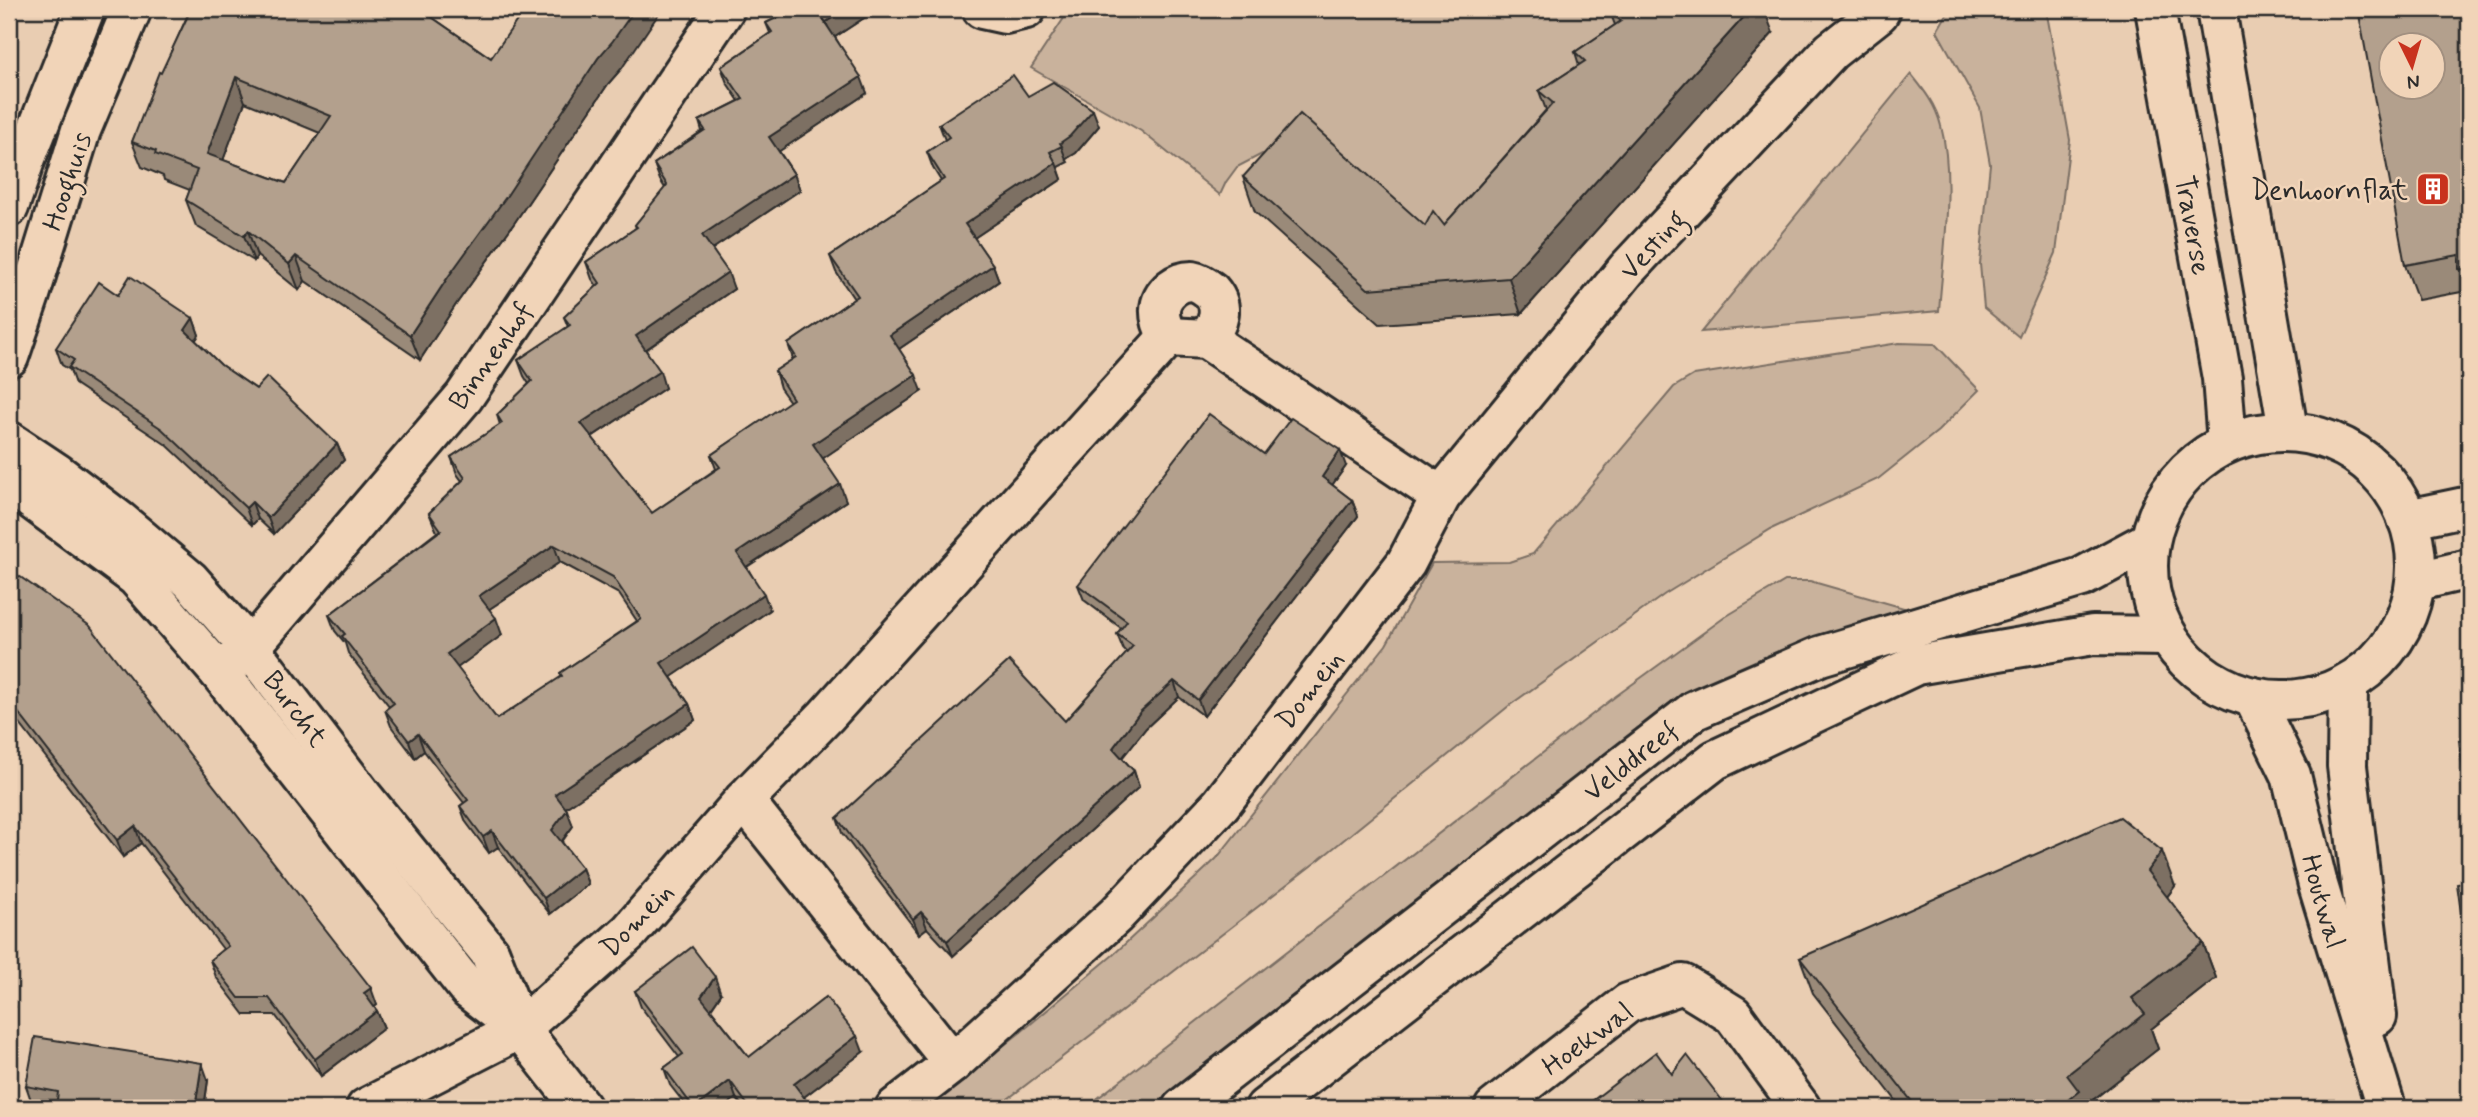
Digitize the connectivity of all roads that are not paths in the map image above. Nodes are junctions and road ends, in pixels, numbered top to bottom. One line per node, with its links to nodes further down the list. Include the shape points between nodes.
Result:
1 (85, 9): 9 (street, Hooghuis)
2 (132, 9): 12 (street, Hooghuis, via 81,130)
3 (725, 9): 24 (street, Binnenhof, via 464,397)
4 (982, 9): 5 (street, via 1005,14)
5 (1027, 9)
6 (1881, 9): 17 (street, Vesting, via 1831,51 1627,269)
7 (2155, 9): 15 (street, Traverse, via 2222,378)
8 (2216, 9): 13 (street, Traverse)
9 (9, 207)
10 (1168, 337): 11 (street); 11 (street, via 1159,308 1164,294 1177,284 1193,281 1208,288 1218,300 1220,315); 28 (street, Domein, via 826,716)
11 (1206, 340): 17 (street)
12 (9, 357)
13 (2288, 430): 15 (street, via 2257,433); 19 (street, via 2323,437 2356,452 2383,474)
14 (9, 441): 24 (street, Burcht, via 120,521 190,580)
15 (2227, 443): 20 (street, via 2191,466 2164,500)
16 (9, 487): 25 (street, Burcht, via 136,577)
17 (1441, 496): 30 (street, Domein, via 1406,564 1221,804 1116,915)
18 (2469, 506): 19 (street)
19 (2407, 519): 22 (street)
20 (2149, 541): 23 (street, via 2147,573 2153,606); 34 (street, Velddreef, via 2082,577 1821,656 1695,710)
21 (2469, 569): 22 (street)
22 (2418, 581): 26 (street, via 2408,615 2385,655)
23 (2167, 636): 27 (street, via 2190,664 2220,685); 35 (street, Velddreef, via 2093,635 1916,665 1715,760)
24 (250, 648): 25 (street, Binnenhof); 29 (street, Burcht, via 490,953)
25 (219, 673): 29 (street, Burcht, via 469,990)
26 (2348, 684): 27 (street, via 2318,696 2286,701); 38 (street, Houtwal, via 2347,766)
27 (2253, 697): 38 (street, Houtwal, via 2291,775 2318,885)
28 (744, 800): 29 (street, Domein, via 629,932); 30 (street)
29 (520, 1030): 31 (street, Domein); 32 (street, Burcht)
30 (953, 1063): 33 (street, Domein)
31 (366, 1108)
32 (582, 1108)
33 (895, 1108)
34 (1182, 1108)
35 (1265, 1108)
36 (1494, 1108): 37 (street, Hoekwal, via 1628,1003 1683,984 1733,1015)
37 (1801, 1108)
38 (2387, 1108)

